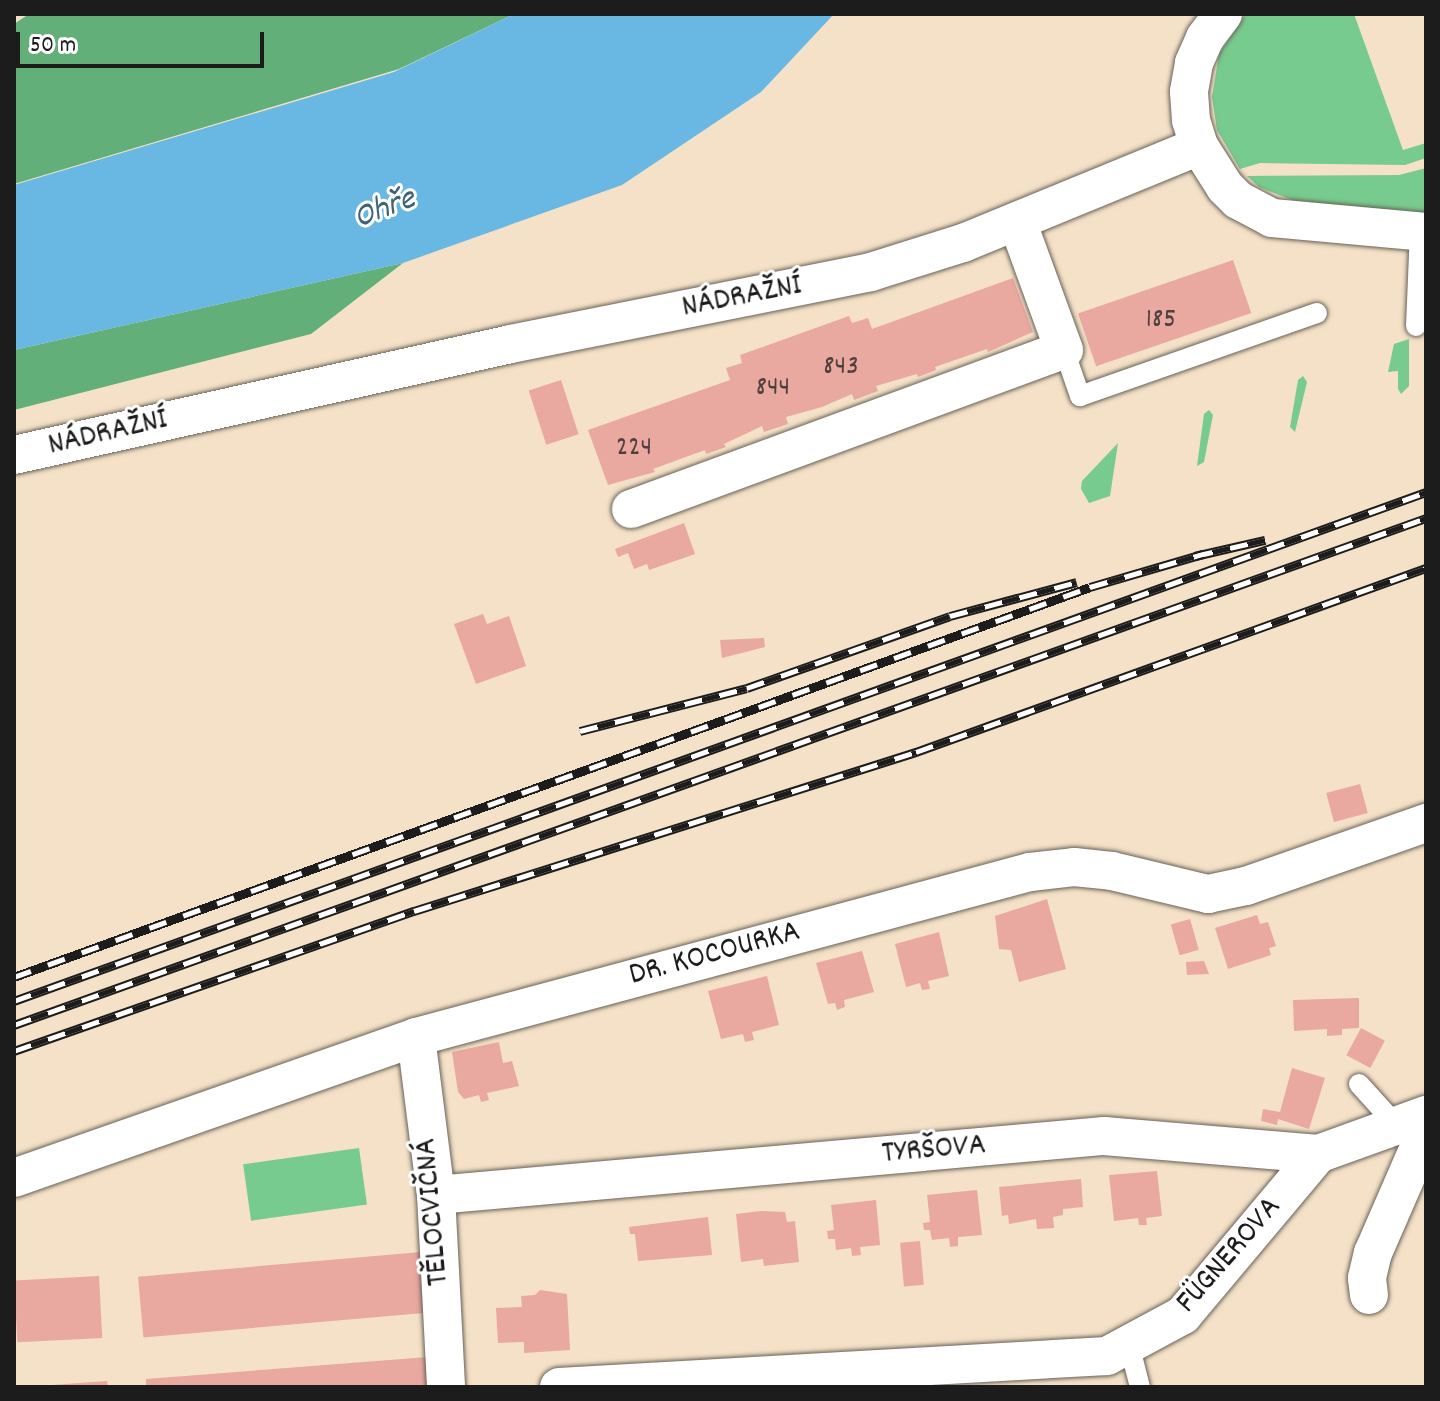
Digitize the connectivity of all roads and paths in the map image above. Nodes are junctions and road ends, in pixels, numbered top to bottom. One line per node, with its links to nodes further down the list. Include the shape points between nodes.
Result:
1 (1223, 14): 2 (street, via 1194,63 1189,92)
2 (1199, 146): 3 (street, NÁDRAŽNÍ); 4 (street, via 1225,187 1272,218)
3 (1017, 221): 7 (street); 8 (street, NÁDRAŽNÍ, via 871,272 511,344)
4 (1423, 232): 6 (lane)
5 (1317, 313): 7 (lane, via 1080,396)
6 (1416, 326)
7 (1064, 350): 9 (street)
8 (14, 455)
9 (631, 509)
10 (1426, 823): 11 (street, DR. KOCOURKA, via 1246,886 1208,894 1112,871 1074,867 1030,872)
11 (416, 1037): 15 (street, DR. KOCOURKA); 16 (street, TĚLOCVIČNÁ)
12 (1359, 1084): 13 (lane)
13 (1416, 1124): 14 (street, TYRŠOVA); 17 (street, via 1373,1253)
14 (1318, 1154): 16 (street, TYRŠOVA, via 1104,1136); 18 (street, FÜGNEROVA, via 1183,1315)
15 (14, 1178)
16 (436, 1195): 20 (street, TĚLOCVIČNÁ)
17 (1369, 1295)
18 (1129, 1344): 19 (street, FÜGNEROVA, via 1107,1356); 22 (lane)
19 (788, 1380): 21 (street, FÜGNEROVA)
20 (446, 1387)
21 (559, 1387)
22 (1140, 1387)

